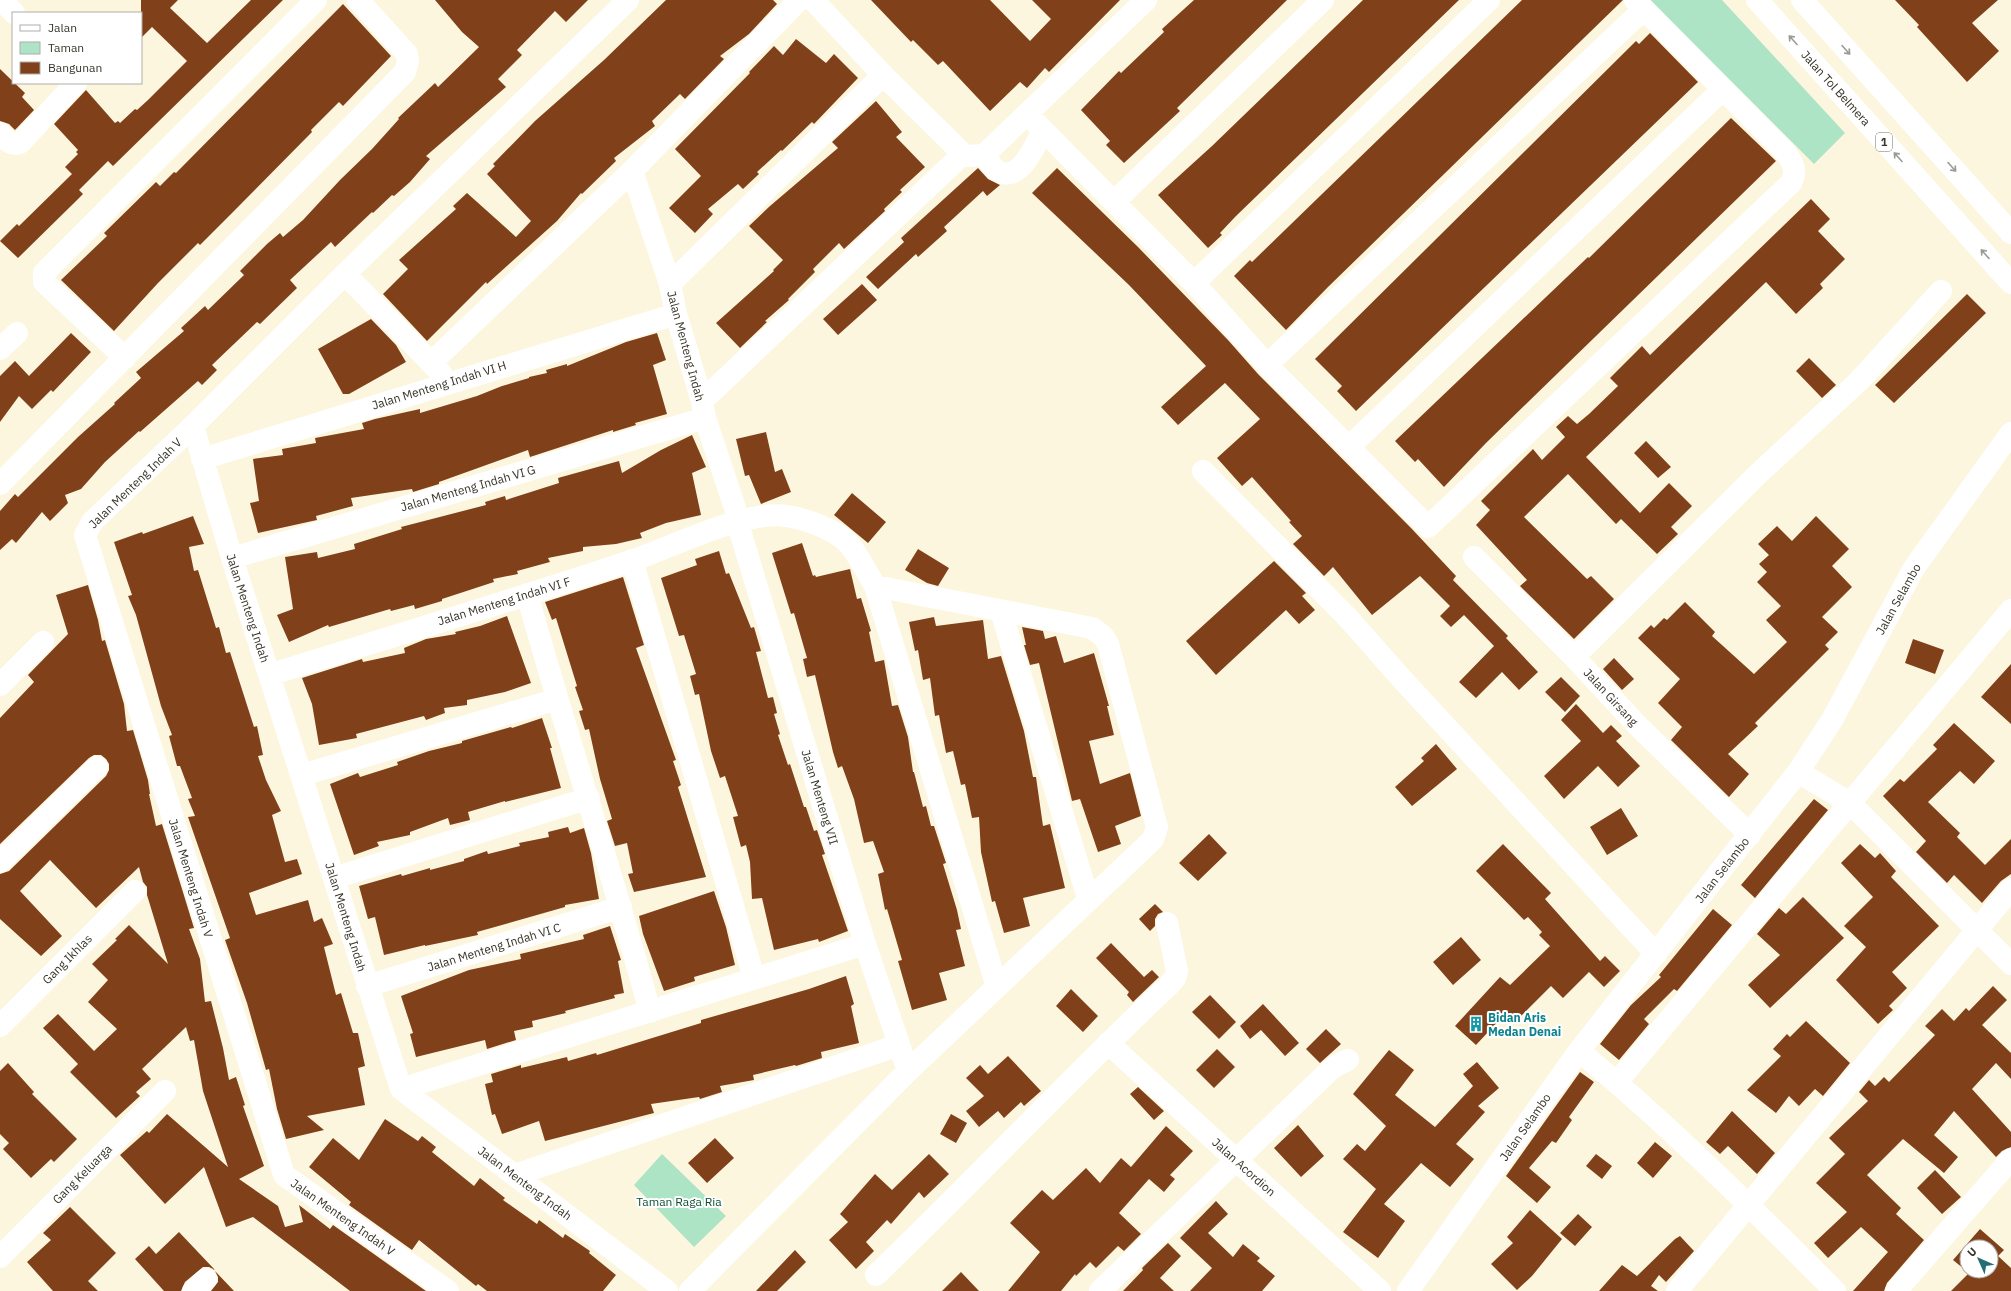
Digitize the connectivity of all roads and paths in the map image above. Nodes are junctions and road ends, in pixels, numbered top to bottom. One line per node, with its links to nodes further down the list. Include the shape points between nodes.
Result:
1 (2, 0): 13 (main road)
2 (316, 0): 32 (main road, via 44,273 44,282)
3 (358, 0): 32 (main road, via 407,54 408,66 405,72)
4 (628, 0): 24 (main road, Jalan Menteng Indah V)
5 (799, 0): 21 (main road)
6 (813, 0): 14 (main road)
7 (1146, 0): 17 (main road)
8 (1323, 0): 22 (main road)
9 (1489, 0): 25 (main road)
10 (1757, 0): 26 (main road, Jalan Tol Belmera / 1, one-way to 10)
11 (1802, 0): 23 (main road, one-way to 23)
12 (1639, 5): 16 (main road); 34 (main road)
13 (13, 12)
14 (883, 75): 20 (main road); 27 (main road)
15 (75, 84): 19 (main road, via 20,143 9,143)
16 (1722, 90): 39 (main road); 39 (main road, via 1795,165 1795,174 1785,189 1428,527)
17 (1027, 114): 18 (main road); 20 (main road)
18 (1043, 130): 20 (main road, via 1029,157 1013,171 1004,173 996,170); 22 (main road)
19 (0, 133)
20 (973, 154): 36 (main road)
21 (632, 171): 27 (main road, Jalan Menteng Indah); 33 (main road)
22 (1115, 201): 25 (main road)
23 (2011, 233)
24 (345, 274): 33 (main road); 37 (main road, Jalan Menteng Indah V)
25 (1194, 283): 34 (main road)
26 (2011, 283)
27 (670, 284): 29 (main road, Jalan Menteng Indah)
28 (1941, 291): 52 (main road, via 1858,381 1759,473)
29 (676, 314): 35 (main road, Jalan Menteng Indah VI H); 36 (main road, Jalan Menteng Indah)
30 (17, 333): 31 (main road)
31 (0, 349)
32 (125, 358): 42 (main road)
33 (431, 362): 35 (main road)
34 (1267, 365): 39 (main road)
35 (448, 382): 40 (main road, Jalan Menteng Indah VI H)
36 (703, 410): 43 (main road, Jalan Menteng Indah); 45 (main road, Jalan Menteng Indah VI G)
37 (193, 426): 40 (main road, Jalan Menteng Indah); 92 (main road, Jalan Menteng Indah V, via 92,522 85,535 284,1175)
38 (2011, 433): 57 (main road, Jalan Selambo, via 1914,568 1832,720)
39 (1349, 446)
40 (202, 459): 45 (main road, Jalan Menteng Indah)
41 (1204, 471): 71 (main road, via 1349,619)
42 (0, 484)
43 (737, 521): 46 (main road, Jalan Menteng Indah VI F); 47 (main road, Jalan Menteng Indah VI F, via 760,515 786,516 812,522 837,534 848,543); 70 (main road, Jalan Menteng VII)
44 (1474, 557): 52 (main road, Jalan Girsang)
45 (232, 558): 53 (main road, Jalan Menteng Indah)
46 (632, 560): 48 (main road, Jalan Menteng Indah VI F); 73 (main road)
47 (875, 586): 50 (main road); 75 (main road, Jalan Menteng Indah VI F)
48 (527, 594): 53 (main road, Jalan Menteng Indah VI F); 55 (main road)
49 (2011, 610): 60 (main road)
50 (1002, 611): 66 (main road); 66 (main road, via 1092,628 1103,636 1108,644 1157,827 1153,839)
51 (43, 642): 54 (main road)
52 (1574, 657): 61 (main road, Jalan Girsang, via 1637,725)
53 (269, 675): 58 (main road, Jalan Menteng Indah)
54 (0, 684)
55 (557, 699): 58 (main road); 59 (main road)
56 (97, 767): 62 (main road)
57 (1798, 772): 60 (main road); 61 (main road, Jalan Selambo)
58 (302, 775): 63 (main road, Jalan Menteng Indah)
59 (589, 798): 63 (main road); 67 (main road)
60 (1850, 803): 69 (main road); 83 (main road)
61 (1750, 835): 71 (main road, Jalan Selambo)
62 (0, 862)
63 (334, 878): 74 (main road, Jalan Menteng Indah)
64 (2011, 889): 69 (main road)
65 (135, 891): 77 (main road, Gang Ikhlas)
66 (1088, 898): 75 (main road)
67 (621, 907): 74 (main road, Jalan Menteng Indah VI C); 76 (main road)
68 (1167, 923): 78 (main road, via 1176,964 1175,978)
69 (1976, 930): 72 (main road); 89 (main road)
70 (865, 944): 73 (main road); 79 (main road, Jalan Menteng VII)
71 (1656, 954): 80 (main road, Jalan Selambo)
72 (2011, 964)
73 (754, 978): 76 (main road)
74 (367, 986): 84 (main road, Jalan Menteng Indah)
75 (997, 987): 82 (main road)
76 (650, 1012): 84 (main road)
77 (0, 1026)
78 (1108, 1043): 87 (main road, Jalan Acordion); 91 (main road, via 958,1196)
79 (899, 1046): 82 (main road, Jalan Menteng VII); 88 (main road)
80 (1579, 1051): 83 (main road); 97 (main road, Jalan Selambo)
81 (1348, 1060): 87 (main road, via 1328,1073)
82 (908, 1071): 94 (main road)
83 (1617, 1082): 89 (main road)
84 (401, 1089): 88 (main road, Jalan Menteng Indah)
85 (165, 1091): 90 (main road, Gang Keluarga)
86 (2011, 1159): 100 (main road)
87 (1236, 1161): 95 (main road); 96 (main road, Jalan Acordion)
88 (515, 1175): 93 (main road, Jalan Menteng Indah)
89 (1748, 1204): 98 (main road); 99 (main road)
90 (0, 1257)
91 (876, 1275)
92 (448, 1291)
93 (667, 1291)
94 (690, 1291)
95 (1100, 1291)
96 (1380, 1291)
97 (1408, 1291)
98 (1677, 1291)
99 (1835, 1291)
100 (1896, 1291)

